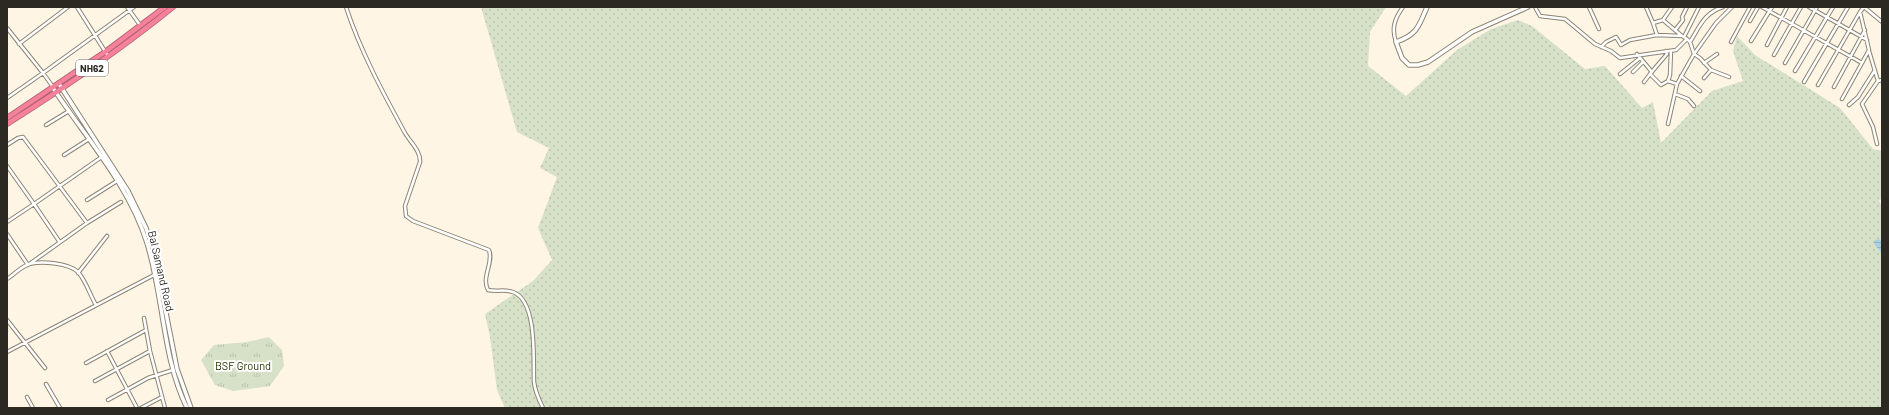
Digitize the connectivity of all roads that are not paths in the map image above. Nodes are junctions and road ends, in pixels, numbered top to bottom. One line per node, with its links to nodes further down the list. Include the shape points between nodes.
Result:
1 (68, 7): 60 (street)
2 (76, 7): 48 (street)
3 (127, 7): 30 (street)
4 (134, 7): 30 (street)
5 (165, 7): 42 (highway, NH62)
6 (173, 7): 42 (highway, NH62)
7 (346, 7): 158 (street, via 389,103 410,143 420,155 405,206 406,216 489,250 486,278 488,290 512,292 525,303 533,336 534,383)
8 (1403, 7): 56 (street, via 1396,16 1394,25)
9 (1427, 7): 56 (main road, via 1414,33 1407,39)
10 (1528, 7): 56 (main road, via 1472,32 1428,62 1418,65 1404,62)
11 (1535, 7): 62 (street, via 1540,16 1565,19)
12 (1589, 7): 43 (street)
13 (1646, 7): 38 (street)
14 (1672, 7): 35 (street)
15 (1687, 7): 44 (street, via 1683,20)
16 (1700, 7): 50 (street)
17 (1723, 7): 57 (street, via 1707,14)
18 (1732, 7): 69 (street, via 1712,28)
19 (1750, 7): 58 (street)
20 (1758, 7): 36 (street)
21 (1762, 7): 31 (street)
22 (1772, 7): 31 (street)
23 (1787, 7): 34 (street)
24 (1801, 7): 40 (street)
25 (1809, 7): 29 (street)
26 (1833, 7): 33 (street)
27 (1848, 7): 39 (street)
28 (1864, 7): 32 (street); 37 (street)
29 (1816, 9): 33 (street); 45 (street)
30 (129, 10): 42 (street); 48 (street)
31 (1770, 12): 34 (street); 55 (street)
32 (1860, 12): 46 (street); 47 (street)
33 (1827, 17): 39 (street); 51 (street)
34 (1781, 18): 40 (street); 61 (street)
35 (1663, 20): 38 (street); 44 (street)
36 (1750, 21)
37 (1882, 22)
38 (1653, 23): 49 (street)
39 (1837, 23): 46 (street); 59 (street)
40 (1793, 24): 45 (street); 71 (street)
41 (7, 28): 60 (street)
42 (143, 28): 67 (highway, NH62)
43 (1599, 29)
44 (1676, 29): 50 (street)
45 (1803, 30): 51 (street); 76 (street)
46 (1850, 30): 52 (street); 64 (street)
47 (1865, 30): 52 (street); 54 (street)
48 (94, 36): 67 (street); 82 (street)
49 (1658, 36): 50 (street); 62 (street, via 1630,40 1621,45 1616,37)
50 (1683, 36): 53 (street)
51 (1815, 36): 59 (street); 80 (street)
52 (1861, 36): 54 (street); 72 (street)
53 (1687, 39): 57 (street); 63 (street, via 1676,50)
54 (1867, 40): 65 (street)
55 (1751, 41)
56 (1396, 42)
57 (1690, 42): 69 (street)
58 (1731, 42)
59 (1826, 43): 64 (street); 93 (street)
60 (19, 44): 82 (street)
61 (1767, 45)
62 (1601, 47): 68 (street, via 1620,58)
63 (1671, 50): 66 (street); 90 (street)
64 (1838, 50): 72 (street); 96 (street)
65 (1869, 50): 77 (street); 79 (street)
66 (1666, 51): 68 (street); 83 (street, via 1667,54)
67 (107, 54): 94 (highway, NH62); 99 (highway, NH62)
68 (1637, 54): 73 (street)
69 (1694, 54): 75 (street); 85 (street)
70 (1718, 54): 75 (street)
71 (1774, 55)
72 (1850, 57): 77 (street); 97 (street)
73 (1640, 58): 74 (street); 84 (street)
74 (1643, 62): 81 (street); 83 (street)
75 (1704, 63): 78 (street)
76 (1785, 63)
77 (1862, 63): 104 (street)
78 (1711, 70): 86 (street); 87 (street)
79 (1875, 70): 91 (street); 105 (street, via 1858,97)
80 (1795, 71)
81 (1633, 72)
82 (43, 73): 89 (street); 103 (street)
83 (1651, 73): 90 (street, via 1661,85); 92 (street)
84 (1620, 74)
85 (1681, 76): 95 (street); 100 (street)
86 (1729, 77)
87 (1704, 78)
88 (1882, 80): 91 (street)
89 (49, 81): 94 (street); 98 (street)
90 (1668, 81): 95 (street)
91 (1878, 81): 113 (street, via 1862,104 1873,127)
92 (1644, 82)
93 (1804, 82)
94 (58, 84): 98 (highway, NH62); 99 (main road, Bal Samand Road)
95 (1677, 84): 102 (street)
96 (1818, 84)
97 (1834, 87)
98 (53, 88): 101 (main road, Bal Samand Road); 108 (highway, NH62)
99 (62, 89): 101 (highway, NH62); 116 (main road, Bal Samand Road)
100 (1700, 91)
101 (56, 93): 107 (main road, Bal Samand Road); 109 (highway, NH62)
102 (1675, 94): 106 (street, via 1688,98); 110 (street)
103 (7, 98)
104 (1842, 99)
105 (1849, 105)
106 (1694, 106)
107 (70, 110): 111 (street); 112 (main road, Bal Samand Road)
108 (7, 118)
109 (7, 124)
110 (1668, 124)
111 (46, 125)
112 (88, 139): 115 (street); 116 (main road, Bal Samand Road)
113 (1877, 144)
114 (7, 145): 119 (street, via 23,137)
115 (64, 156)
116 (103, 156): 118 (main road, Bal Samand Road); 119 (street); 157 (main road, Bal Samand Road, via 134,201 149,237 175,363)
117 (7, 166): 122 (street)
118 (117, 181): 120 (street); 130 (main road, Bal Samand Road, via 130,202 141,228)
119 (59, 187): 122 (street); 124 (street)
120 (87, 200)
121 (121, 202): 124 (street)
122 (34, 204): 123 (street); 127 (street)
123 (7, 222)
124 (86, 223): 127 (street)
125 (7, 234): 128 (street)
126 (107, 236): 129 (street)
127 (59, 241): 128 (street)
128 (28, 264): 129 (street, via 59,264 68,266); 131 (street)
129 (78, 273): 132 (street)
130 (154, 275): 132 (street); 143 (main road, Bal Samand Road)
131 (7, 279)
132 (96, 305): 136 (street)
133 (144, 318): 135 (street)
134 (7, 320): 136 (street)
135 (146, 330): 137 (street); 138 (street)
136 (25, 342): 139 (street); 141 (street)
137 (107, 351): 140 (street); 142 (street)
138 (150, 351): 142 (street); 144 (street)
139 (7, 352)
140 (86, 363)
141 (45, 368)
142 (116, 369): 145 (street); 147 (street)
143 (173, 370): 144 (street); 156 (main road, Bal Samand Road)
144 (156, 374): 147 (street); 149 (street)
145 (95, 381)
146 (46, 384): 152 (street)
147 (127, 389): 150 (street); 153 (street)
148 (27, 397): 151 (street)
149 (162, 398): 154 (street); 155 (street)
150 (108, 400)
151 (33, 408)
152 (60, 408)
153 (137, 408)
154 (141, 408)
155 (165, 408)
156 (187, 408)
157 (191, 408)
158 (543, 408)

